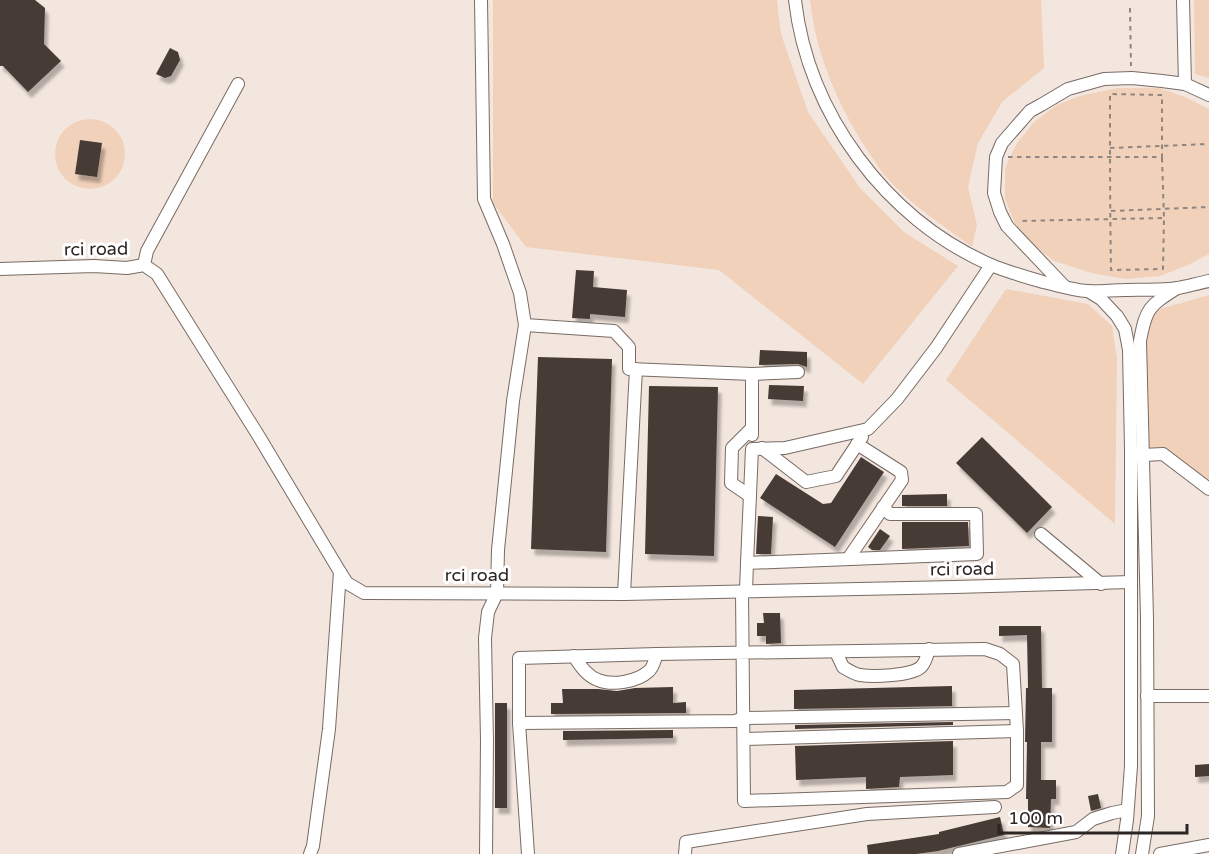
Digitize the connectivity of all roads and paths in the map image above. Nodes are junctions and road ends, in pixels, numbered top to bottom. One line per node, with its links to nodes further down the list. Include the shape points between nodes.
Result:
1 (481, 0): 28 (street, via 484,199 520,293)
2 (795, 0): 22 (street, via 816,84 857,158 915,218)
3 (1183, 0): 7 (street)
4 (1130, 8): 5 (path)
5 (1132, 78): 7 (street); 12 (street, via 1068,89 1030,111 1002,143)
6 (238, 84): 21 (street, via 147,251)
7 (1185, 84): 8 (street)
8 (1209, 95)
9 (1209, 144): 10 (path)
10 (1162, 146): 11 (path); 11 (path, via 1162,95 1110,94); 13 (path)
11 (1110, 148): 14 (path)
12 (996, 157): 14 (path); 20 (street, via 994,193)
13 (1162, 157): 14 (path); 16 (path)
14 (1110, 158): 17 (path)
15 (1209, 207): 16 (path)
16 (1163, 209): 17 (path); 18 (path)
17 (1111, 211): 19 (path)
18 (1164, 218): 19 (path); 19 (path, via 1163,269 1111,270)
19 (1111, 219): 20 (path)
20 (1005, 221): 25 (street)
21 (144, 265): 23 (street, rci road); 43 (street, rci road, via 157,274)
22 (991, 265): 25 (street); 33 (street, via 936,348)
23 (0, 269)
24 (1209, 281): 26 (street)
25 (1064, 287): 27 (street)
26 (1177, 288): 27 (street); 36 (street, via 1153,303 1144,320 1140,341)
27 (1088, 291): 44 (street, via 1117,315 1125,329 1129,350)
28 (525, 326): 29 (street, via 614,330 629,346 629,369); 47 (street, via 513,401)
29 (636, 369): 31 (street); 48 (street)
30 (798, 372): 31 (street)
31 (752, 374): 32 (street)
32 (752, 428): 35 (street); 38 (street, via 732,448 731,471 731,483)
33 (868, 429): 34 (street); 35 (street, via 785,448)
34 (857, 444): 35 (street, via 836,476 806,482); 39 (street, via 901,472 902,480)
35 (757, 448): 38 (street)
36 (1143, 454): 37 (street, via 1162,454); 54 (street)
37 (1209, 489)
38 (750, 496): 42 (street)
39 (884, 507): 41 (street); 41 (street, via 890,514 976,514 977,554)
40 (1041, 534): 45 (street)
41 (848, 559): 42 (street)
42 (747, 563): 46 (street)
43 (340, 572): 47 (street, rci road, via 347,583 364,593); 64 (street, via 329,729)
44 (1131, 582): 45 (street, rci road); 62 (street, via 1131,766)
45 (1101, 584): 46 (street, rci road)
46 (744, 591): 48 (street, rci road); 51 (street)
47 (497, 593): 48 (street, rci road); 65 (street, via 488,612 485,638)
48 (624, 594)
49 (928, 649): 50 (street); 50 (street, via 921,667 900,674 859,675 843,667); 56 (street, via 985,649 1000,654 1013,664)
50 (836, 652): 51 (street)
51 (744, 653): 52 (street); 57 (street)
52 (657, 654): 53 (street); 53 (street, via 651,670 638,678 612,682 590,675)
53 (574, 656): 58 (street, via 519,658)
54 (1147, 696): 55 (street); 70 (street, via 1148,816)
55 (1209, 696)
56 (1016, 712): 57 (street); 59 (street)
57 (744, 718): 58 (street); 60 (street)
58 (519, 723): 66 (street)
59 (1017, 731): 60 (street); 60 (street, via 1017,785 1007,792 756,801 744,801)
60 (744, 739)
61 (995, 807): 67 (street, via 867,814 686,842)
62 (1127, 815): 68 (street, via 1112,813 1093,819 1076,832); 69 (street)
63 (1209, 845): 71 (street)
64 (310, 854)
65 (486, 854)
66 (528, 854)
67 (685, 854)
68 (959, 854)
69 (1122, 854)
70 (1142, 854)
71 (1160, 854)

